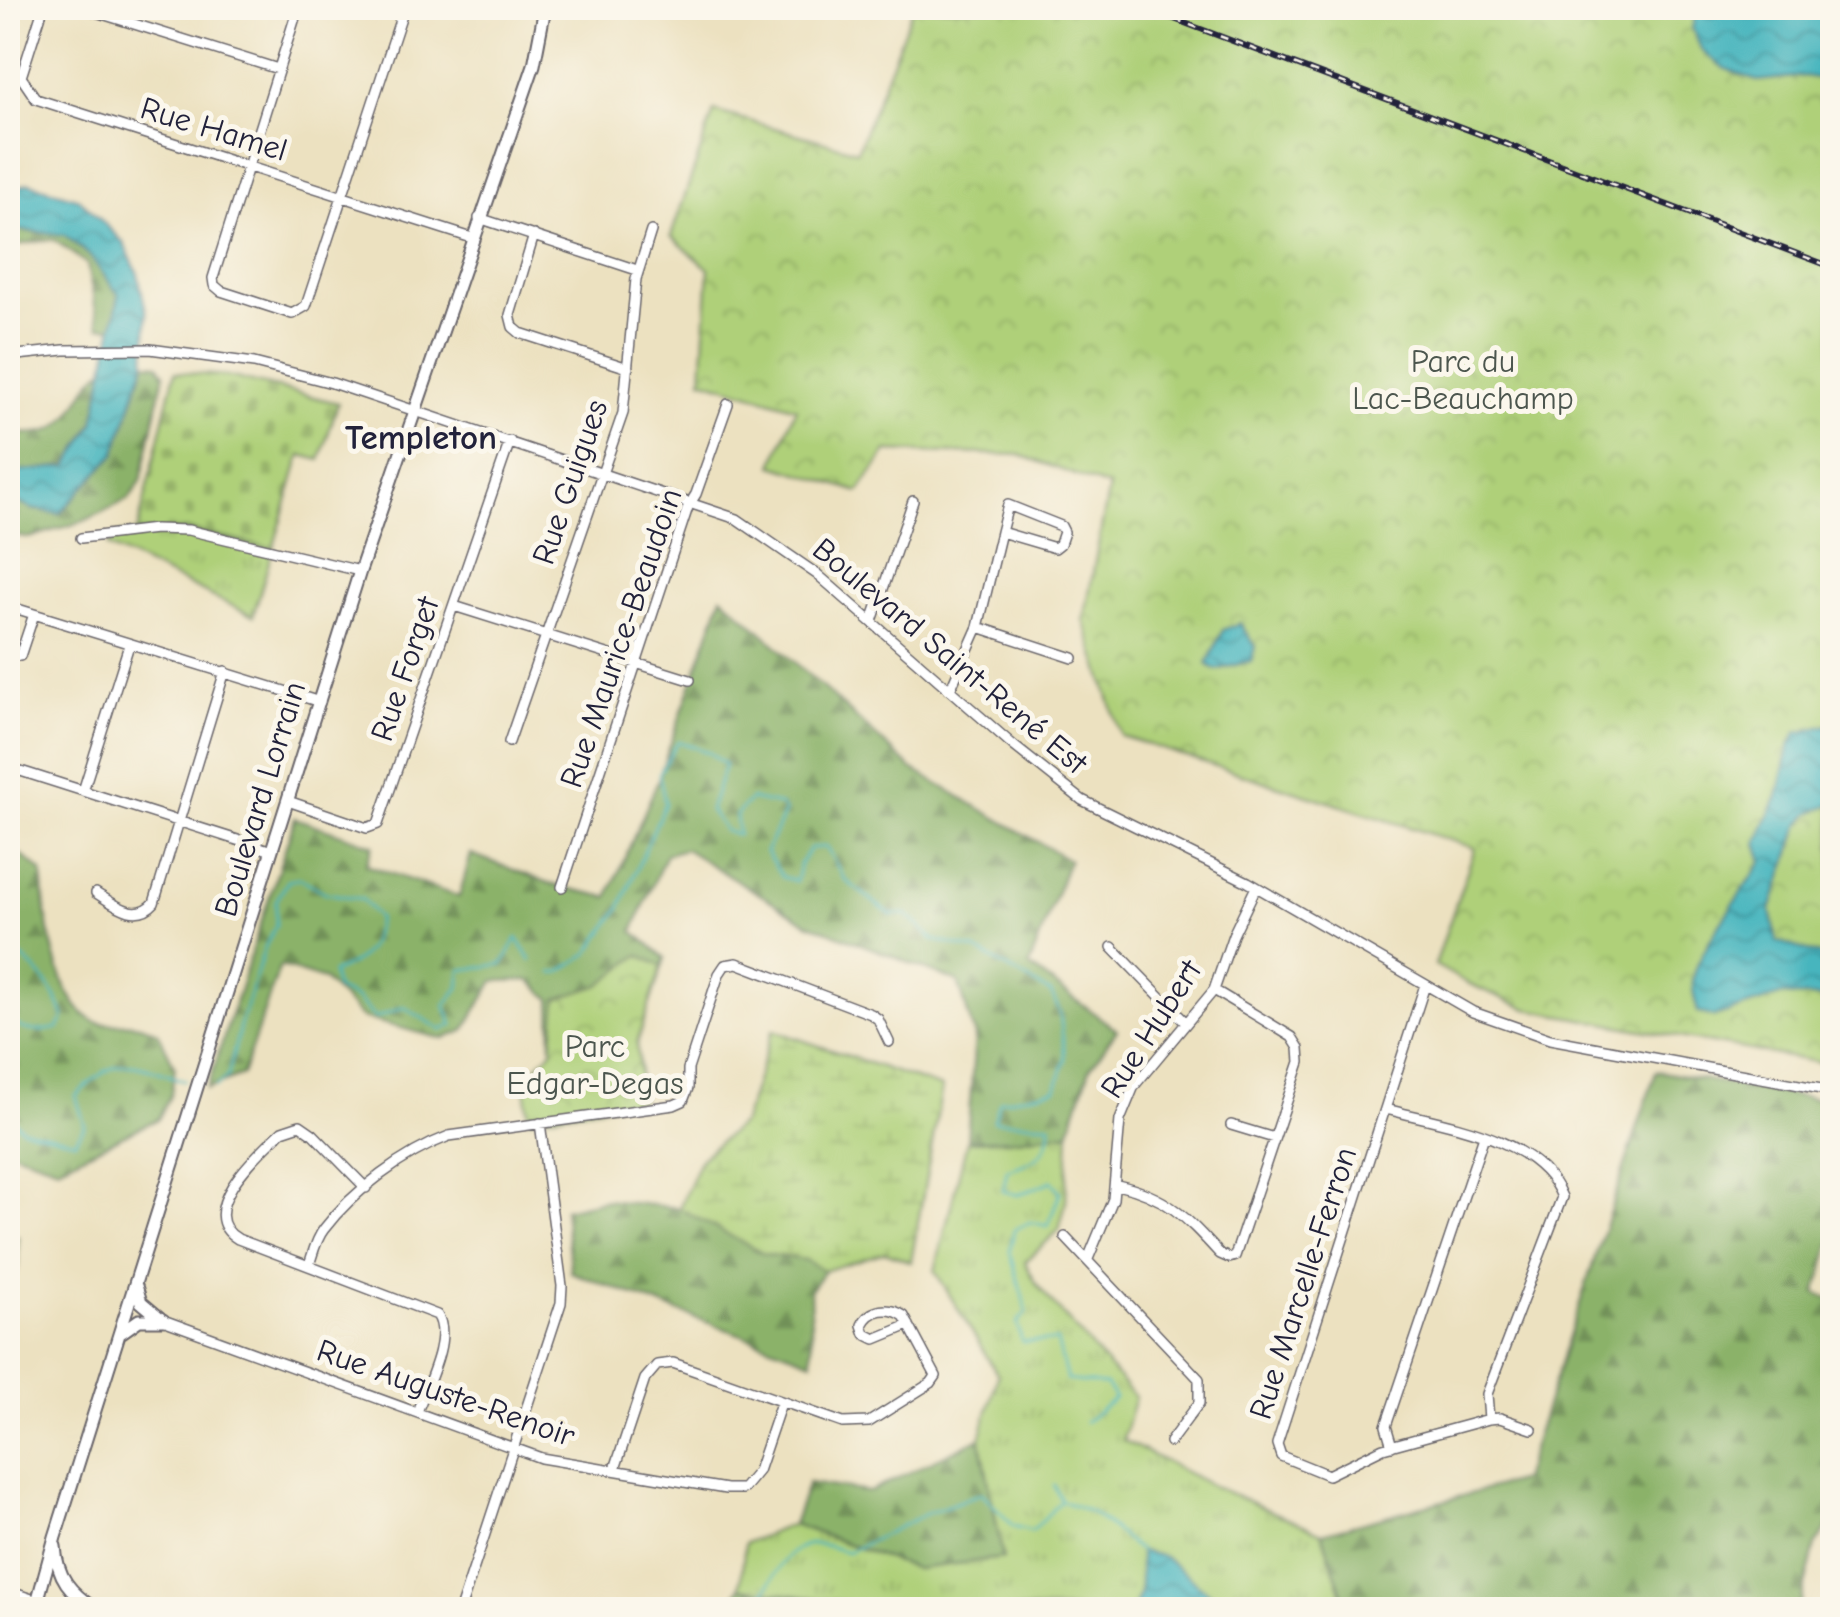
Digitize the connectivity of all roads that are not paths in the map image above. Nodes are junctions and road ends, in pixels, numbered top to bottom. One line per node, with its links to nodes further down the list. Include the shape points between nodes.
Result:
1 (44, 8): 7 (street, Rue Hamel, via 22,77 36,99)
2 (83, 8): 6 (street)
3 (298, 8): 6 (street)
4 (404, 8): 8 (street)
5 (545, 8): 9 (main road, Boulevard Lorrain, via 534,64)
6 (278, 69): 7 (street)
7 (247, 164): 8 (street, Rue Hamel); 8 (street, via 213,278 221,291 300,312)
8 (343, 196): 12 (street, Rue Hamel)
9 (479, 218): 11 (street); 12 (main road, Boulevard Lorrain)
10 (651, 231): 13 (street, Rue Guigues)
11 (534, 235): 13 (street); 15 (street, via 510,315 513,327)
12 (472, 238): 17 (main road, Boulevard Lorrain)
13 (638, 270): 15 (street, Rue Guigues)
14 (8, 356): 17 (street, Boulevard Saint-René Est, via 150,349 254,363)
15 (628, 368): 19 (street, Rue Guigues, via 623,413)
16 (728, 404): 20 (street, Rue Maurice-Beaudoin)
17 (415, 411): 18 (street, Boulevard Saint-René Est); 24 (main road, Boulevard Lorrain)
18 (510, 442): 19 (street, Boulevard Saint-René Est); 26 (street, Rue Forget)
19 (601, 471): 20 (street, Boulevard Saint-René Est); 30 (street, Rue Guigues)
20 (692, 502): 28 (street, Boulevard Saint-René Est, via 757,530); 34 (street, Rue Maurice-Beaudoin)
21 (913, 502): 28 (street)
22 (1001, 532): 22 (street, via 1008,505 1064,532 1055,548); 29 (street)
23 (81, 538): 24 (street, via 188,530)
24 (360, 570): 38 (main road, Boulevard Lorrain)
25 (8, 606): 27 (street)
26 (454, 606): 30 (street); 42 (street, Rue Forget, via 378,824 367,828)
27 (34, 614): 31 (street); 32 (street)
28 (872, 620): 37 (street, Boulevard Saint-René Est)
29 (978, 627): 33 (street); 37 (street)
30 (545, 634): 34 (street); 39 (street, Rue Guigues)
31 (129, 645): 35 (street); 41 (street)
32 (20, 656)
33 (1073, 658)
34 (634, 663): 36 (street); 46 (street, Rue Maurice-Beaudoin)
35 (225, 671): 38 (street); 43 (street)
36 (690, 680)
37 (950, 690): 45 (street, Boulevard Saint-René Est, via 1082,800)
38 (320, 702): 42 (main road, Boulevard Lorrain)
39 (509, 742)
40 (8, 767): 41 (street)
41 (83, 791): 43 (street)
42 (288, 802): 44 (main road, Boulevard Lorrain)
43 (178, 820): 44 (street); 47 (street, via 147,911 122,909)
44 (272, 851): 64 (main road, Boulevard Lorrain)
45 (1256, 886): 49 (street, Boulevard Saint-René Est); 50 (street, Rue Hubert)
46 (562, 888)
47 (96, 893)
48 (1112, 948): 51 (street)
49 (1425, 985): 53 (street, Boulevard Saint-René Est, via 1488,1019 1550,1039); 54 (street, Rue Marcelle-Ferron)
50 (1214, 990): 51 (street, Rue Hubert); 58 (street, via 1300,1048)
51 (1186, 1024): 59 (street, Rue Hubert, via 1134,1086 1120,1120)
52 (889, 1042): 55 (street, via 871,1014 732,963 719,974 682,1100)
53 (1832, 1091)
54 (1386, 1109): 57 (street); 73 (street, Rue Marcelle-Ferron, via 1277,1444 1281,1456 1328,1475)
55 (540, 1124): 60 (street, via 449,1136 422,1146); 74 (street, via 561,1302)
56 (1231, 1126): 58 (street)
57 (1484, 1136): 70 (street, via 1520,1149 1562,1197 1487,1394); 73 (street, via 1386,1426)
58 (1274, 1138): 59 (street, via 1241,1245 1229,1258 1170,1204)
59 (1116, 1184): 62 (street, Rue Hubert)
60 (366, 1188): 63 (street, via 325,1227); 63 (street, via 300,1125 282,1131 236,1177 222,1219 228,1233)
61 (1066, 1237): 62 (street)
62 (1088, 1260): 72 (street, via 1199,1379 1199,1403)
63 (309, 1265): 69 (street, via 431,1310 442,1320 443,1340)
64 (135, 1284): 65 (main road, via 142,1304); 67 (main road, Boulevard Lorrain)
65 (163, 1320): 67 (main road, via 138,1320); 69 (street, Rue Auguste-Renoir)
66 (909, 1325): 66 (street, via 894,1309 869,1314 862,1325 875,1339); 68 (street, via 936,1376 869,1422 843,1424)
67 (119, 1336): 76 (main road, Boulevard Lorrain)
68 (781, 1403): 75 (street, Rue Auguste-Renoir, via 754,1480 744,1489); 75 (street, via 673,1363 658,1364 645,1380)
69 (418, 1412): 74 (street, Rue Auguste-Renoir)
70 (1489, 1419): 71 (street, Rue Marcelle-Ferron); 73 (street, Rue Marcelle-Ferron)
71 (1532, 1429)
72 (1170, 1442)
73 (1392, 1446)
74 (514, 1448): 75 (street, Rue Auguste-Renoir, via 550,1461); 81 (street)
75 (614, 1468)
76 (55, 1537): 78 (main road, Boulevard Lorrain); 80 (main road, via 61,1578)
77 (8, 1590): 78 (street)
78 (36, 1605): 79 (street)
79 (64, 1610)
80 (96, 1610)
81 (460, 1610)

